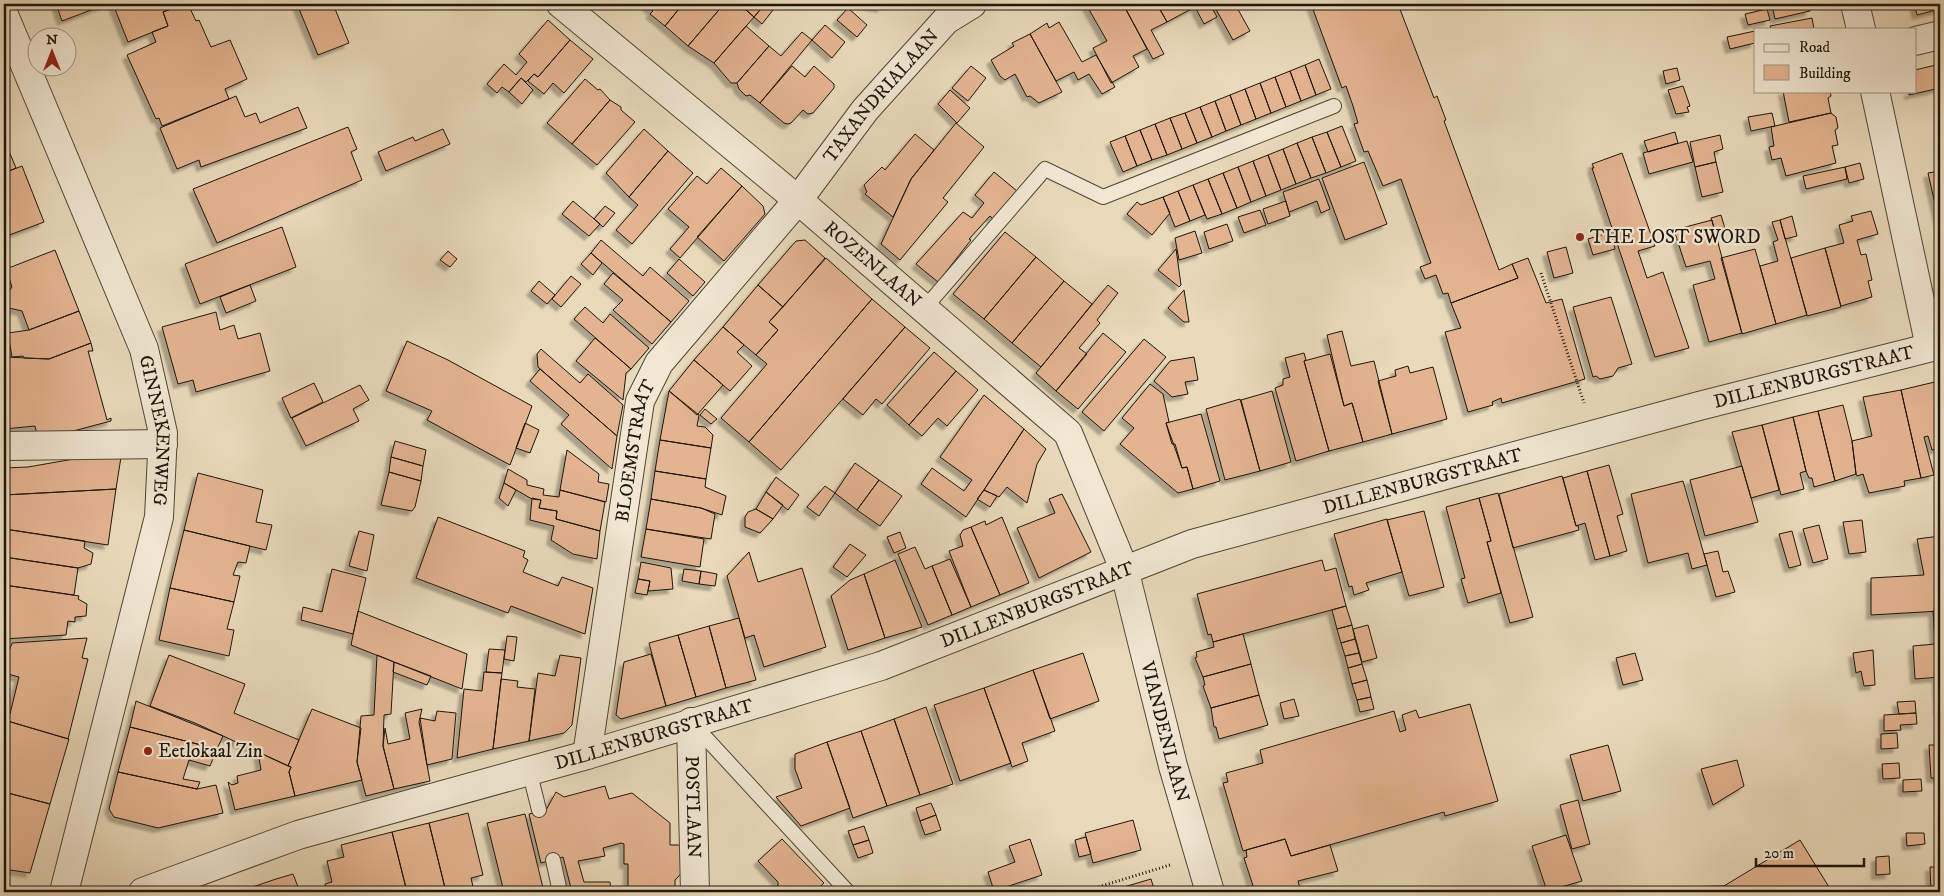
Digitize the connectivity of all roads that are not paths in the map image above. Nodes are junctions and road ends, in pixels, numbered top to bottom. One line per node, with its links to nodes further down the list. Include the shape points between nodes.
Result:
1 (561, 4): 10 (street, ROZENLAAN)
2 (972, 4): 10 (street, TAXANDRIALAAN, via 946,20 902,68 865,110)
3 (1855, 4): 5 (street)
4 (4, 14): 13 (street, GINNEKENWEG, via 144,350)
5 (1861, 28)
6 (1940, 35): 7 (street)
7 (1916, 41)
8 (1874, 92): 12 (street)
9 (1334, 106): 11 (lane, via 1103,197 1045,169)
10 (798, 200): 11 (street, ROZENLAAN); 17 (street, BLOEMSTRAAT, via 659,363 640,401)
11 (924, 310): 15 (street, ROZENLAAN, via 1068,433)
12 (1935, 346): 15 (street, DILLENBURGSTRAAT, via 1192,544)
13 (163, 444): 14 (street); 21 (street, GINNEKENWEG, via 159,517)
14 (4, 446)
15 (1124, 570): 16 (street, DILLENBURGSTRAAT, via 881,666); 26 (street, VIANDENLAAN, via 1173,766)
16 (692, 722): 17 (street, DILLENBURGSTRAAT); 24 (street, POSTLAAN); 25 (lane)
17 (586, 755): 18 (street, DILLENBURGSTRAAT)
18 (529, 770): 19 (lane); 22 (street, DILLENBURGSTRAAT, via 298,835)
19 (539, 810)
20 (552, 860): 23 (lane)
21 (64, 892)
22 (143, 892)
23 (560, 892)
24 (695, 892)
25 (848, 892)
26 (1210, 892)

